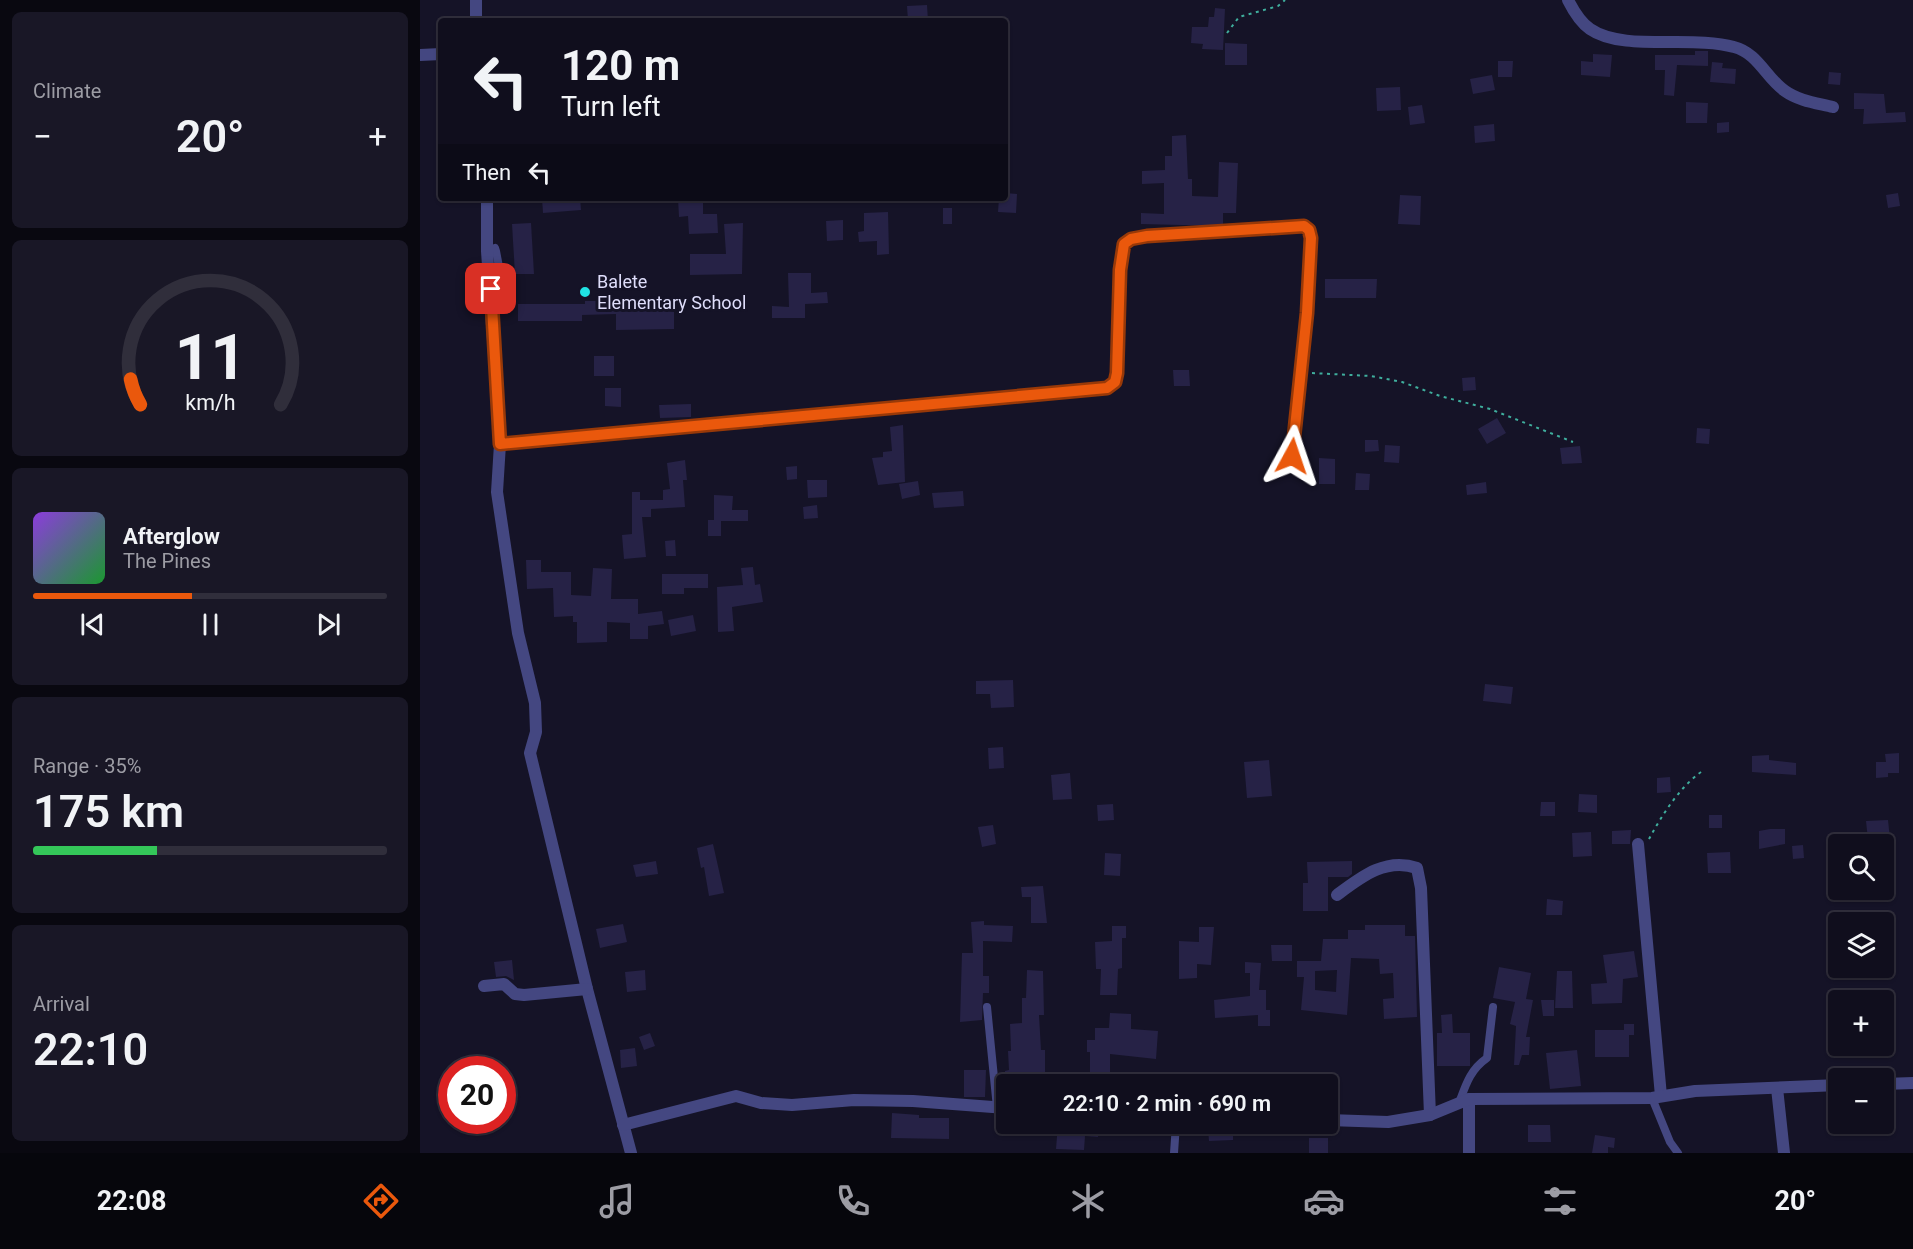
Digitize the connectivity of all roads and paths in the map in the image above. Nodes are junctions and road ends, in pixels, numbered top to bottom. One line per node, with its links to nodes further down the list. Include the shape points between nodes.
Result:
1 (476, 0): 4 (street)
2 (1285, 0): 5 (path, via 1278,6 1239,17)
3 (1568, 0): 8 (street, via 1590,30 1618,40 1713,42 1737,47 1753,56 1785,91)
4 (476, 18)
5 (1227, 33)
6 (438, 54): 7 (street)
7 (420, 55)
8 (1833, 107)
9 (487, 201): 10 (street)
10 (487, 250): 11 (lane, via 495,248); 14 (street)
11 (504, 292)
12 (1300, 373): 13 (path, via 1371,376 1402,382 1490,409); 14 (lane, via 1307,313 1309,230 1304,226 1147,236 1124,244 1117,373 1115,382 1107,388); 15 (lane)
13 (1574, 442)
14 (500, 444): 20 (street, via 500,518 518,633 535,703 536,732 530,753)
15 (1292, 456)
16 (1701, 772): 17 (path, via 1690,780)
17 (1638, 849): 28 (street)
18 (1337, 895): 31 (street, via 1373,870 1407,864 1417,868)
19 (484, 986): 20 (street, via 504,984 515,994 524,995)
20 (587, 989): 33 (street)
21 (987, 1007): 23 (lane)
22 (1493, 1007): 29 (lane, via 1487,1058 1475,1067)
23 (997, 1074)
24 (1913, 1083): 25 (street)
25 (1894, 1084)
26 (1828, 1086): 27 (street)
27 (1777, 1088): 28 (street, via 1695,1091); 39 (street)
28 (1657, 1097): 29 (street); 38 (lane, via 1670,1142)
29 (1464, 1101): 31 (street); 37 (street)
30 (996, 1108): 33 (street, via 854,1100 792,1105 736,1096)
31 (1430, 1115): 32 (street, via 1389,1122)
32 (1338, 1120)
33 (623, 1125): 35 (street)
34 (1175, 1134): 36 (lane)
35 (631, 1153)
36 (1174, 1153)
37 (1469, 1153)
38 (1678, 1153)
39 (1784, 1153)

